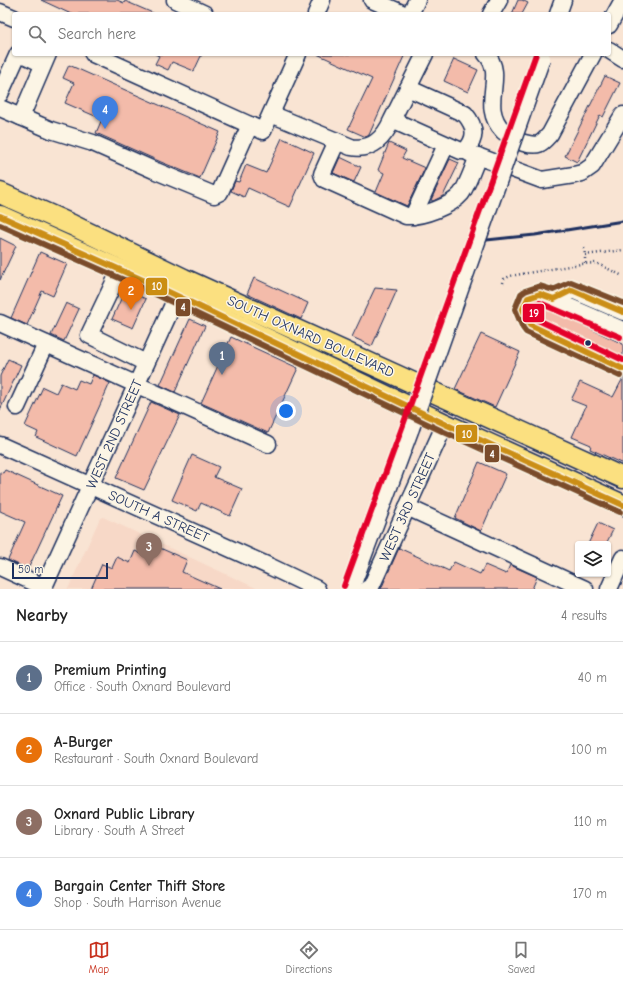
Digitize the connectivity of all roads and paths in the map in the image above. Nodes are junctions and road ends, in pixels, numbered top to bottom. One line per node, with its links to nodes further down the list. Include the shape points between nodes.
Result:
1 (5, 0): 8 (street)
2 (175, 0): 9 (street)
3 (322, 0): 10 (street)
4 (372, 0): 11 (street)
5 (417, 0): 12 (street)
6 (563, 0): 13 (street)
7 (623, 0): 15 (street)
8 (0, 11): 14 (street)
9 (201, 12)
10 (317, 12)
11 (399, 12)
12 (411, 12)
13 (559, 12)
14 (12, 17)
15 (611, 21)
16 (611, 51): 26 (street)
17 (17, 56): 28 (street)
18 (32, 56): 25 (street)
19 (97, 56): 35 (street)
20 (296, 56): 30 (street)
21 (424, 56): 27 (street)
22 (488, 56): 33 (street, via 494,69)
23 (543, 56): 71 (street, WEST 3RD STREET, bridge)
24 (592, 56): 33 (street, via 550,134 538,145 521,142 508,135)
25 (46, 59): 32 (street)
26 (623, 59)
27 (408, 88): 34 (street); 36 (street, via 465,114 471,121)
28 (0, 94)
29 (0, 108): 32 (street)
30 (271, 114): 35 (street); 37 (street)
31 (623, 115): 39 (street, via 592,166 582,173 542,180)
32 (21, 117): 35 (street, via 51,130 93,143 214,195 220,192)
33 (494, 118): 36 (street)
34 (392, 120): 37 (street, via 380,139 369,146 360,149); 38 (street)
35 (257, 128)
36 (473, 135): 39 (street, via 470,146)
37 (337, 141): 42 (street, via 322,174 324,178 406,216)
38 (446, 145): 39 (street); 42 (street)
39 (472, 154): 42 (street, via 461,194 438,209)
40 (0, 193): 50 (main road, SOUTH OXNARD BOULEVARD, via 72,225)
41 (0, 216): 47 (main road, SOUTH OXNARD BOULEVARD)
42 (413, 216)
43 (584, 248): 45 (path)
44 (623, 250): 45 (path)
45 (585, 255): 46 (path)
46 (585, 264): 48 (path, via 596,263); 49 (path, via 510,276 504,279)
47 (120, 270): 50 (main road, SOUTH OXNARD BOULEVARD); 56 (street, via 90,335)
48 (623, 276)
49 (503, 283)
50 (181, 287): 56 (street, WEST 2ND STREET); 60 (main road, SOUTH OXNARD BOULEVARD); 63 (main road, SOUTH OXNARD BOULEVARD)
51 (554, 300): 52 (street, via 572,290); 54 (street); 57 (street, via 540,294 528,298 523,309 530,325)
52 (623, 312)
53 (0, 323): 55 (street)
54 (623, 330)
55 (46, 344): 58 (street); 59 (street)
56 (146, 363): 58 (street, WEST 2ND STREET)
57 (623, 369)
58 (136, 384): 61 (street); 64 (street, WEST 2ND STREET)
59 (17, 408)
60 (445, 424): 65 (main road, SOUTH OXNARD BOULEVARD); 66 (street, WEST 3RD STREET)
61 (268, 444)
62 (0, 445): 64 (street, SOUTH A STREET)
63 (623, 478)
64 (90, 485): 69 (street, WEST 2ND STREET); 70 (street, SOUTH A STREET)
65 (623, 505)
66 (407, 507): 72 (street, WEST 3RD STREET, via 371,586); 73 (street)
67 (623, 558): 74 (street)
68 (0, 567): 69 (street)
69 (43, 588)
70 (317, 589)
71 (351, 589)
72 (367, 589)
73 (585, 589)
74 (609, 589)

